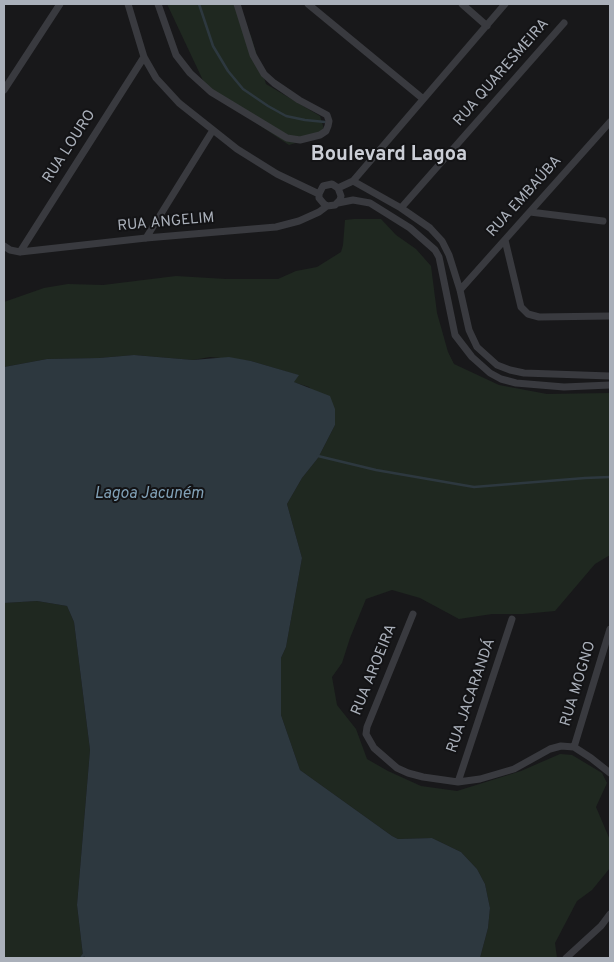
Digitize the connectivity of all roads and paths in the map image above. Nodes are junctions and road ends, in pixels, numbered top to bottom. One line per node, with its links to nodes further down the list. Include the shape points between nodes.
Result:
1 (60, 4): 11 (street)
2 (128, 4): 10 (street)
3 (158, 4): 4 (street, via 176,54 190,73 211,92 287,138 300,140 320,134 328,126 327,115 299,100 264,74 253,55)
4 (237, 4)
5 (308, 4): 12 (street)
6 (462, 4): 9 (street)
7 (505, 4): 9 (street)
8 (564, 23): 20 (street, RUA QUARESMEIRA)
9 (487, 26): 12 (street)
10 (144, 57): 14 (street, via 156,78 179,103); 26 (street, RUA LOURO)
11 (4, 90)
12 (422, 98): 15 (street)
13 (610, 122): 21 (street, RUA EMBAÚBA)
14 (213, 130): 17 (street, via 265,167); 23 (street)
15 (353, 181): 16 (street); 20 (street)
16 (338, 188): 17 (street, via 326,184); 18 (street, via 341,196)
17 (319, 194): 19 (street, via 321,202)
18 (338, 203): 19 (street); 30 (street, via 353,200 370,203 410,228 435,250 455,335 490,373 516,383)
19 (327, 206): 23 (street, RUA ANGELIM, via 299,221 276,227)
20 (401, 208): 27 (street, via 430,228 442,241)
21 (530, 212): 22 (street); 24 (street, RUA EMBAÚBA)
22 (603, 221)
23 (146, 238): 26 (street, RUA ANGELIM)
24 (505, 240): 27 (street, RUA EMBAÚBA); 28 (street, via 521,307 528,314 539,317)
25 (4, 246): 26 (street, RUA ANGELIM)
26 (20, 252)
27 (460, 290): 29 (street, via 469,330 477,348 497,365 524,372)
28 (610, 316)
29 (610, 376)
30 (610, 385)
31 (413, 614): 36 (street, RUA AROEIRA, via 367,727 367,738 397,768 423,777)
32 (512, 619): 36 (street, RUA JACARANDÁ)
33 (610, 629): 34 (street, RUA MOGNO)
34 (574, 747): 35 (street); 36 (street, via 550,749 514,769 480,780)
35 (610, 773)
36 (458, 782)
37 (610, 914): 38 (street)
38 (566, 958)

